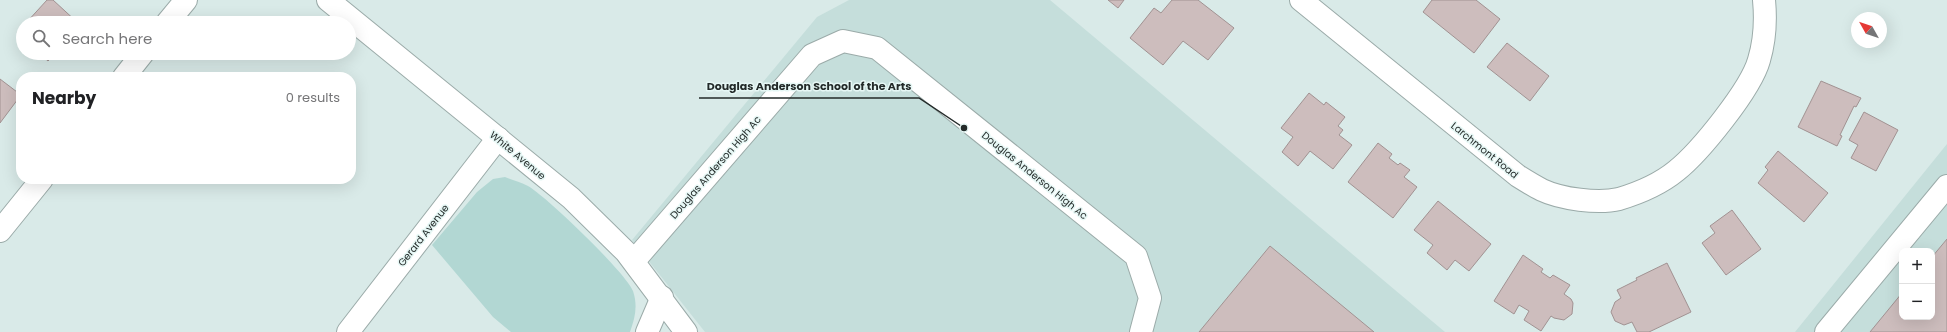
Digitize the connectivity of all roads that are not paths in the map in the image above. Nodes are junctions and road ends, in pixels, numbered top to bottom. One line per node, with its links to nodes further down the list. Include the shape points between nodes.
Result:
1 (186, 0): 5 (street)
2 (328, 0): 6 (street, White Avenue)
3 (1301, 0): 4 (street, Larchmont Road, via 1518,176 1543,191 1584,201 1618,199 1652,186 1677,170 1710,135 1739,98 1759,61 1766,26)
4 (1764, 0)
5 (173, 16)
6 (348, 16)
7 (356, 23): 10 (street, White Avenue)
8 (137, 60): 9 (street)
9 (128, 72)
10 (498, 138): 14 (street, White Avenue, via 571,198); 16 (street, Gerard Avenue)
11 (38, 184): 13 (street)
12 (1947, 186): 20 (street)
13 (0, 231)
14 (634, 261): 15 (street, White Avenue); 19 (street, Douglas Anderson High Ac, via 812,55 843,41 877,48 1136,256 1150,298)
15 (662, 298): 17 (street); 18 (street, White Avenue)
16 (348, 332)
17 (647, 332)
18 (686, 332)
19 (1141, 332)
20 (1826, 332)

